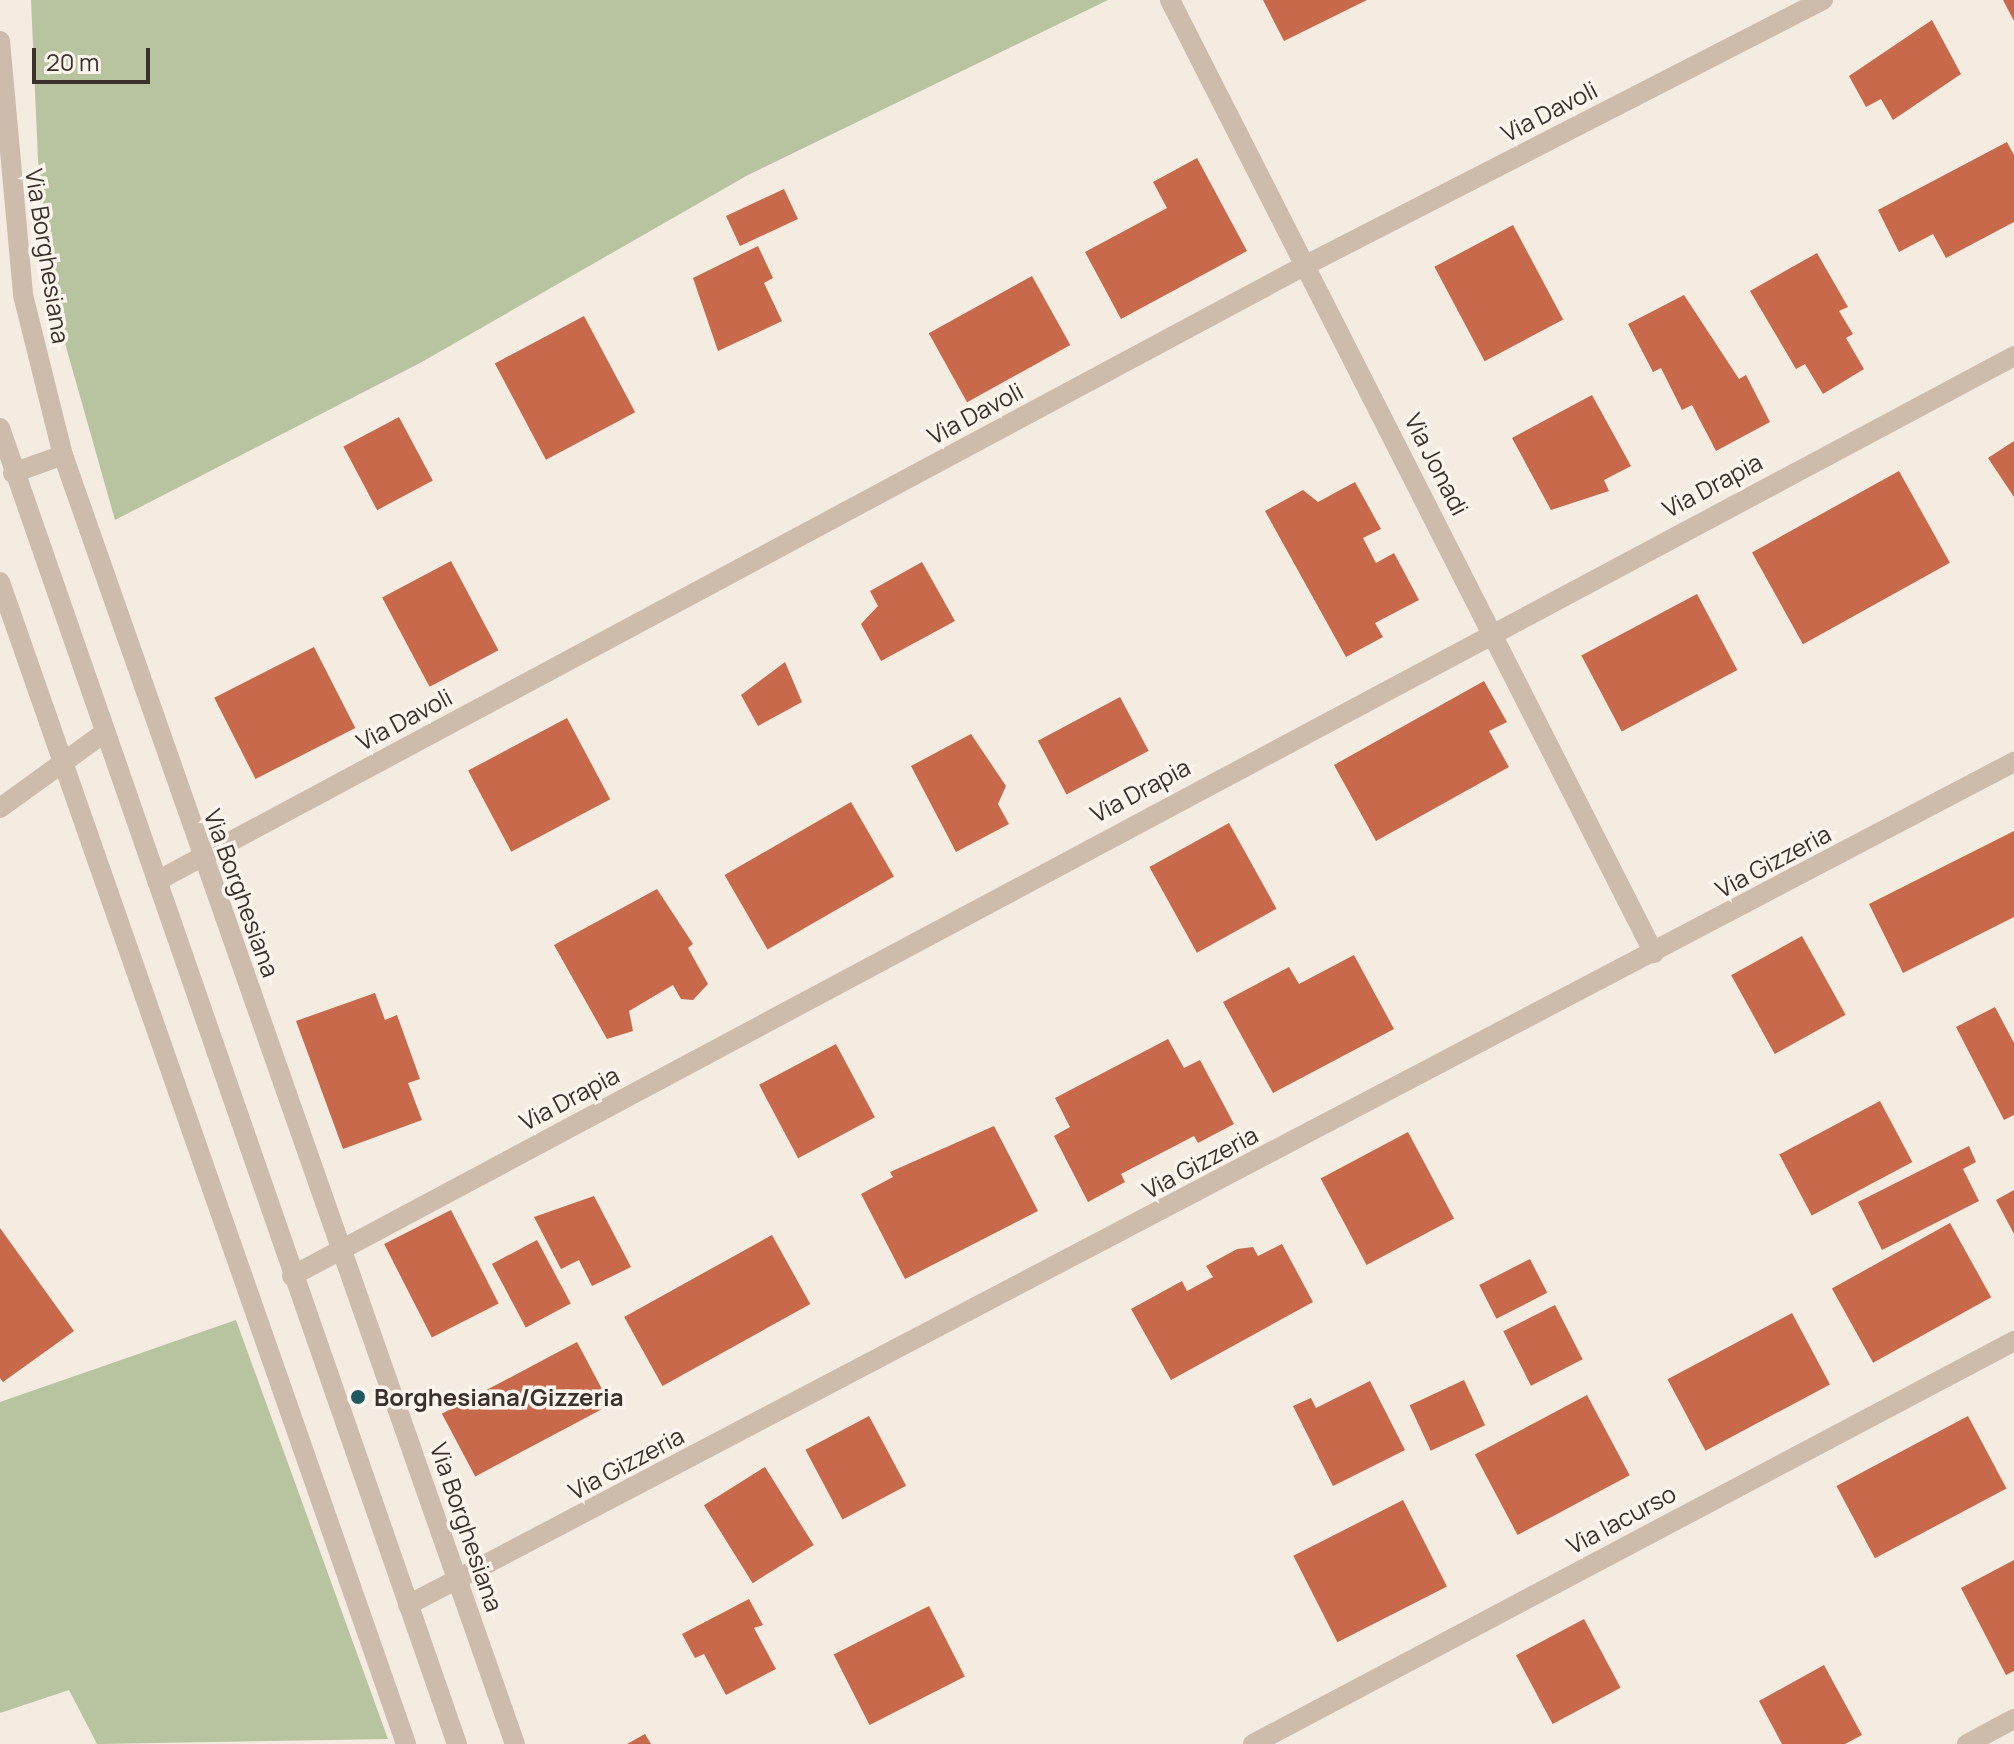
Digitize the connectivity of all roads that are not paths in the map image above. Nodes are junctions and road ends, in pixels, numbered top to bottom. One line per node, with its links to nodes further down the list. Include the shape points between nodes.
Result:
1 (1170, 0): 4 (street, Via Jonadi)
2 (1823, 0): 4 (street, Via Davoli)
3 (0, 41): 7 (street, Via Borghesiana, via 23,295)
4 (1306, 265): 10 (street, Via Jonadi); 15 (street, Via Davoli)
5 (2014, 356): 10 (street, Via Drapia)
6 (0, 428): 8 (street)
7 (63, 455): 8 (street); 15 (street, Via Borghesiana)
8 (13, 473): 11 (street)
9 (0, 582): 13 (street)
10 (1492, 630): 17 (street, Via Jonadi); 18 (street, Via Drapia)
11 (104, 733): 13 (street); 16 (street)
12 (2014, 762): 17 (street, Via Gizzeria)
13 (61, 764): 14 (street); 24 (street)
14 (0, 808)
15 (200, 858): 16 (street, Via Davoli); 18 (street, Via Borghesiana)
16 (157, 881): 19 (street)
17 (1654, 953): 21 (street, Via Gizzeria)
18 (344, 1248): 19 (street, Via Drapia); 21 (street, Via Borghesiana)
19 (292, 1276): 22 (street)
20 (2014, 1341): 27 (street, Via Iacurso)
21 (458, 1580): 22 (street, Via Gizzeria); 26 (street, Via Borghesiana)
22 (408, 1605): 25 (street)
23 (2014, 1719): 28 (street)
24 (406, 1744)
25 (457, 1744)
26 (515, 1744)
27 (1253, 1744)
28 (1967, 1744)

